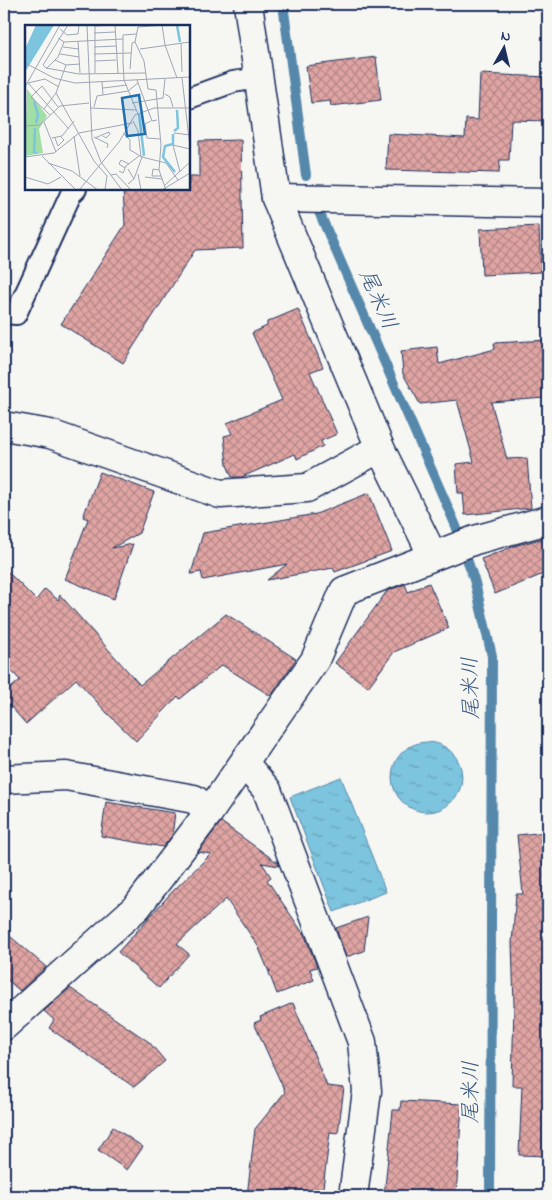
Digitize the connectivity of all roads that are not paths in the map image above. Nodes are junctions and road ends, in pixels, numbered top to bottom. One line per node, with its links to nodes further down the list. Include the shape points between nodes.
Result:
1 (248, 4): 2 (street)
2 (259, 78): 3 (lane, via 233,82); 5 (street)
3 (190, 98)
4 (75, 190): 7 (lane, via 16,314)
5 (276, 198): 6 (street); 9 (street)
6 (548, 203)
7 (4, 313)
8 (4, 426): 9 (street, via 50,434 220,494 307,488)
9 (380, 448): 11 (street)
10 (548, 520): 11 (street, via 475,540)
11 (438, 555): 12 (street, via 344,591 315,660)
12 (244, 763): 14 (street); 16 (street, via 266,790 362,1042 367,1091)
13 (4, 779): 14 (street, via 66,776 194,799)
14 (210, 811): 15 (street, via 137,906)
15 (4, 1026)
16 (352, 1196)

